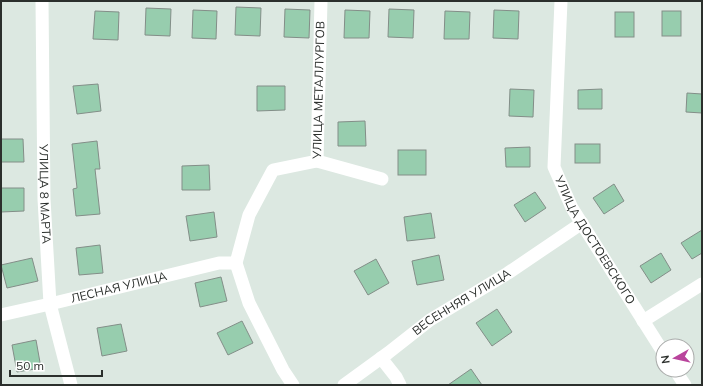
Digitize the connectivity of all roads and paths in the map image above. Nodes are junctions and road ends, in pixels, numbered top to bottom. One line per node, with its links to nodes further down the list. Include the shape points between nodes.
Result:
1 (42, 1): 9 (street, УЛИЦА 8 МАРТА, via 44,199)
2 (321, 1): 4 (street, УЛИЦА МЕТАЛЛУРГОВ)
3 (561, 1): 6 (street, УЛИЦА ДОСТОЕВСКОГО, via 554,167 572,208)
4 (317, 161): 5 (street); 7 (street, УЛИЦА МЕТАЛЛУРГОВ, via 273,170 249,215)
5 (382, 179)
6 (582, 223): 11 (street, УЛИЦА ДОСТОЕВСКОГО); 13 (street, ВЕСЕННЯЯ УЛИЦА, via 508,274 430,320)
7 (236, 263): 9 (street, ЛЕСНАЯ УЛИЦА, via 219,263); 15 (street, via 249,303)
8 (702, 284): 11 (street)
9 (50, 304): 10 (street, ЛЕСНАЯ УЛИЦА); 14 (street, УЛИЦА 8 МАРТА)
10 (1, 315)
11 (643, 321): 12 (street, УЛИЦА ДОСТОЕВСКОГО)
12 (655, 340)
13 (381, 358): 16 (street, ВЕСЕННЯЯ УЛИЦА); 17 (street)
14 (71, 385)
15 (293, 385)
16 (344, 385)
17 (400, 385)

